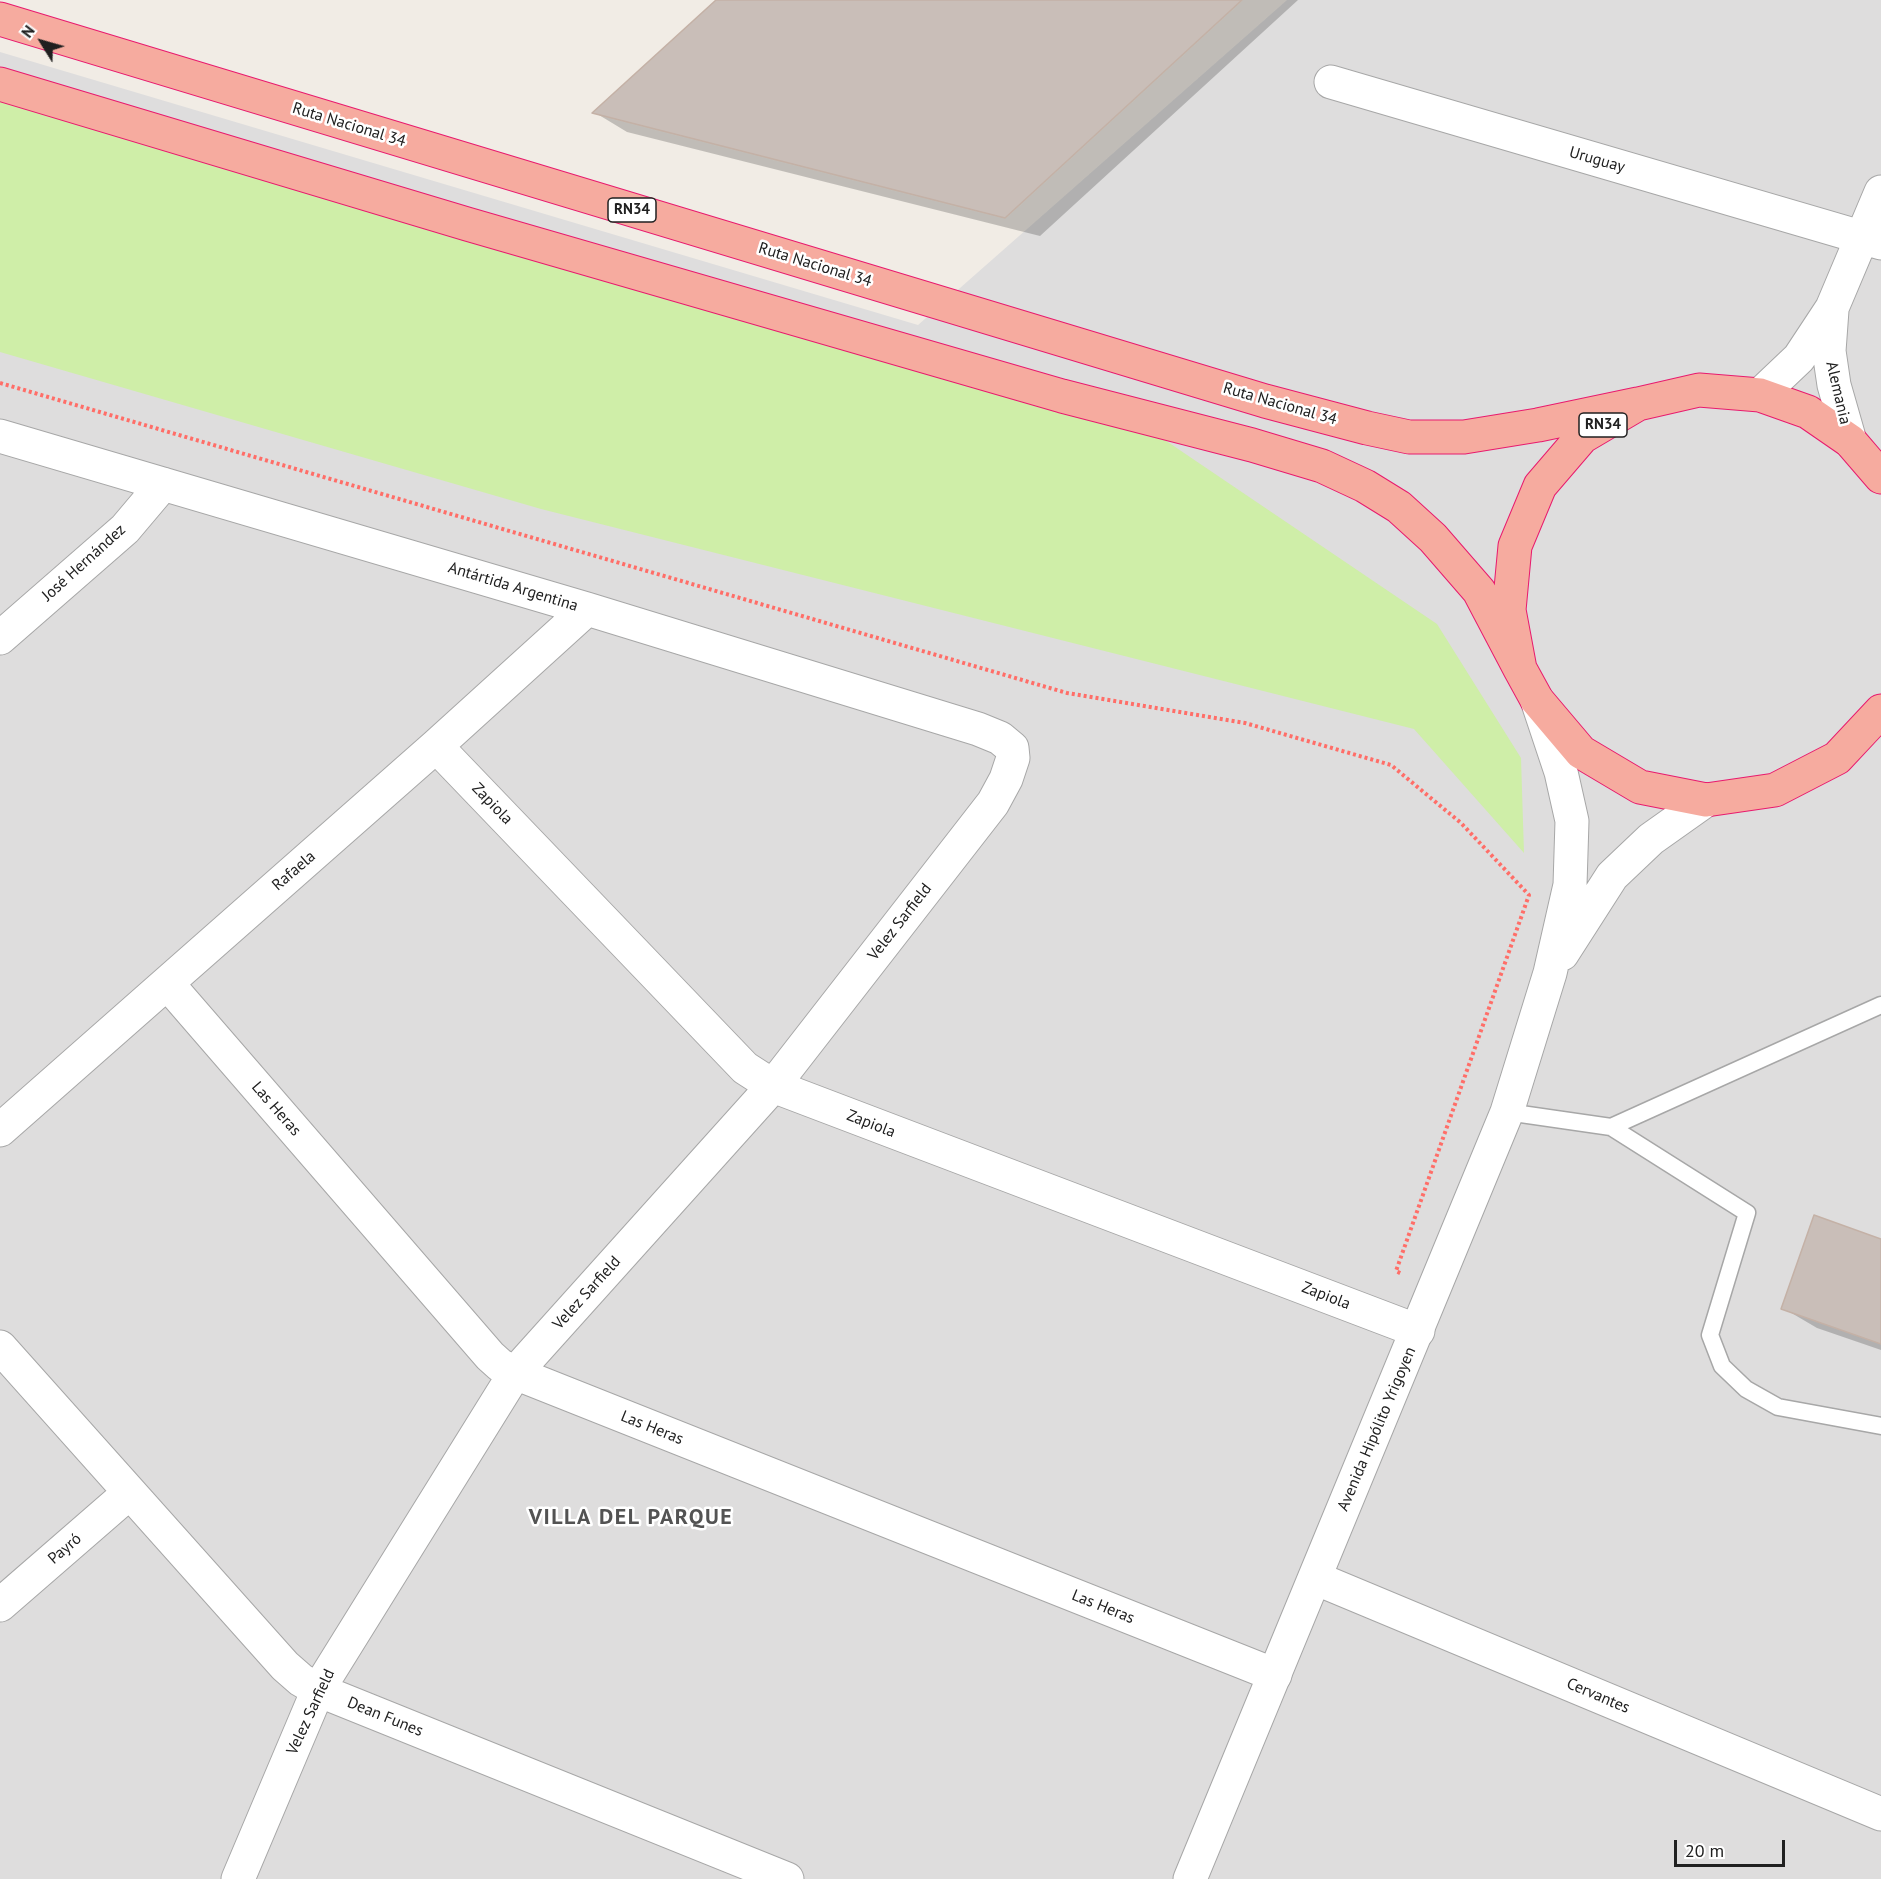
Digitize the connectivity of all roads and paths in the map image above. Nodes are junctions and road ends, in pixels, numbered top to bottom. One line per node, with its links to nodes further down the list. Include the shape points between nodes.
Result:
1 (0, 19): 9 (highway, Ruta Nacional 34 / RN34, via 1264,401 1367,428 1409,437 1464,437)
2 (1331, 82): 5 (street, Uruguay)
3 (0, 84): 16 (highway, Ruta Nacional 34 / RN34, via 1028,386 1322,466 1399,507 1433,538 1479,591)
4 (1881, 192): 5 (street, Alemania)
5 (1872, 241): 6 (street, Alemania)
6 (1832, 308): 8 (street, Alemania, via 1799,358); 11 (street, Alemania, via 1829,351)
7 (0, 383): 31 (path, via 1067,693 1245,723 1391,765 1461,823 1529,895 1396,1271)
8 (1760, 395): 9 (highway, Ruta Nacional 34 / RN34, via 1699,390); 11 (highway, Ruta Nacional 34 / RN34, via 1808,412)
9 (1638, 404): 16 (highway, Ruta Nacional 34 / RN34, via 1582,437 1540,486 1515,546 1509,610)
10 (0, 436): 13 (street, Antártida Argentina)
11 (1850, 441): 12 (highway, Ruta Nacional 34 / RN34)
12 (1881, 477)
13 (163, 484): 14 (street, Antártida Argentina); 15 (street, José Hernández, via 125,529)
14 (587, 609): 20 (street, Rafaela); 21 (street, Antártida Argentina, via 978,729 1000,738 1012,748)
15 (0, 638)
16 (1520, 669): 17 (highway, Ruta Nacional 34 / RN34)
17 (1537, 700): 23 (highway, Ruta Nacional 34 / RN34, via 1581,752 1640,787); 24 (street, Avenida Hipólito Yrigoyen, via 1561,772 1572,821 1570,885)
18 (1881, 711): 22 (highway, Ruta Nacional 34 / RN34)
19 (1881, 744): 22 (highway, Ruta Nacional 34 / RN34)
20 (436, 746): 25 (street, Rafaela); 27 (street, Zapiola, via 745,1068)
21 (1013, 758): 27 (street, Velez Sarfield, via 993,803)
22 (1837, 758): 23 (highway, Ruta Nacional 34 / RN34, via 1775,790)
23 (1706, 800): 24 (street, Avenida Hipólito Yrigoyen, via 1651,839 1612,876)
24 (1550, 973): 28 (street, Avenida Hipólito Yrigoyen)
25 (167, 983): 30 (street, Rafaela); 34 (street, Las Heras, via 490,1356)
26 (1881, 1005): 29 (lane)
27 (773, 1086): 32 (street, Zapiola); 34 (street, Velez Sarfield)
28 (1507, 1112): 29 (lane); 31 (street, Avenida Hipólito Yrigoyen)
29 (1611, 1127): 35 (lane, via 1747,1213 1710,1335 1722,1366 1746,1389 1778,1407)
30 (0, 1130)
31 (1434, 1288): 32 (street, Avenida Hipólito Yrigoyen)
32 (1418, 1331): 37 (street, Avenida Hipólito Yrigoyen)
33 (0, 1347): 36 (street, Dean Funes)
34 (515, 1373): 39 (street, Las Heras); 40 (street, Velez Sarfield)
35 (1881, 1426)
36 (129, 1493): 38 (street, Payró); 40 (street, Dean Funes, via 285,1665)
37 (1315, 1578): 39 (street, Avenida Hipólito Yrigoyen); 41 (street, Cervantes)
38 (0, 1605)
39 (1275, 1675): 44 (street, Avenida Hipólito Yrigoyen)
40 (318, 1690): 42 (street, Velez Sarfield); 43 (street, Dean Funes)
41 (1881, 1814)
42 (238, 1877)
43 (787, 1879)
44 (1190, 1879)

